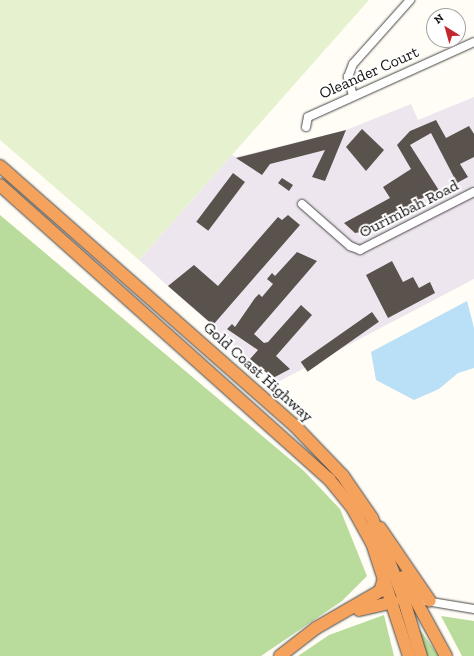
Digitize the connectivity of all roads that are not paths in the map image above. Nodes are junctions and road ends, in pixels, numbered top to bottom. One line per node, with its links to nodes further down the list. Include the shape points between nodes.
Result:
1 (410, 0): 3 (street, via 353,64 348,77)
2 (474, 42): 3 (street, Oleander Court)
3 (353, 96): 4 (street, Oleander Court, via 308,117)
4 (306, 127)
5 (0, 166): 9 (highway, Gold Coast Highway, via 294,426 343,476)
6 (0, 185): 10 (highway, Gold Coast Highway, via 324,474 361,523)
7 (474, 192): 8 (street, Ourimbah Road, via 360,250 350,246)
8 (302, 204)
9 (372, 518): 11 (highway, Gold Coast Highway); 12 (highway)
10 (385, 576): 11 (highway, Gold Coast Highway); 14 (highway, via 380,591)
11 (404, 601): 12 (street); 14 (highway); 16 (highway, Gold Coast Highway); 17 (highway, Gold Coast Highway); 18 (highway)
12 (430, 601): 13 (street)
13 (474, 609)
14 (332, 618): 15 (highway)
15 (280, 656)
16 (409, 656)
17 (421, 656)
18 (446, 656)

